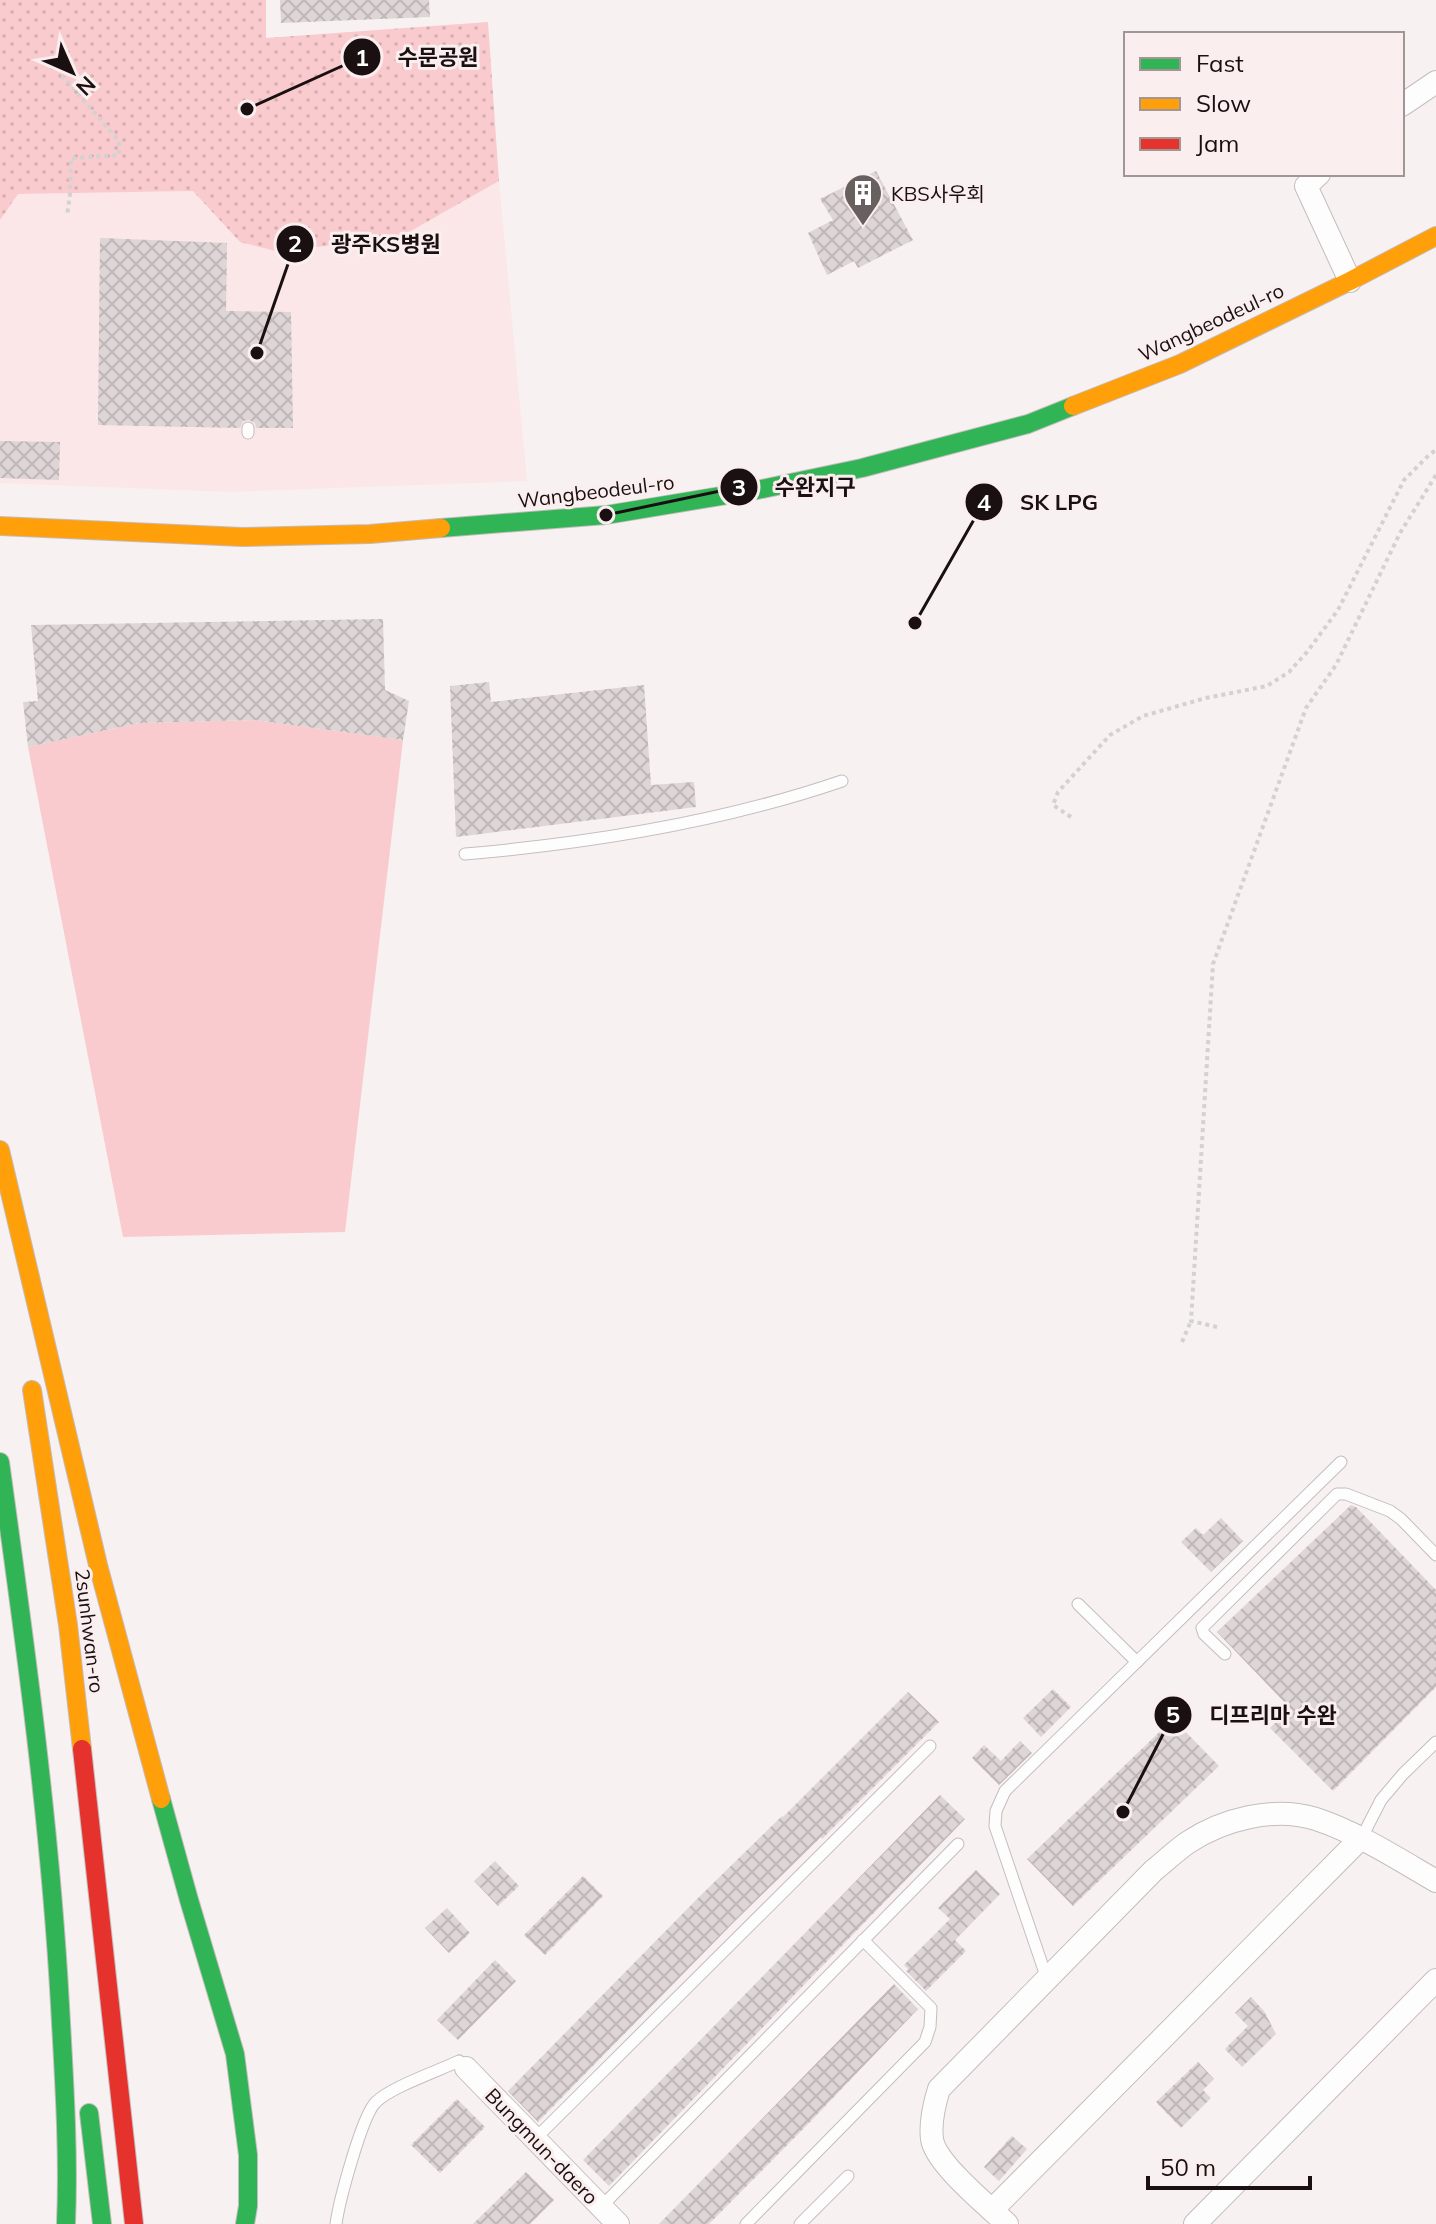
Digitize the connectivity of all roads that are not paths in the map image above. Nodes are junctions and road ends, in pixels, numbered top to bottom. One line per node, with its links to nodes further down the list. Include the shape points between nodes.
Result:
1 (1436, 82): 2 (street)
2 (1404, 104)
3 (1317, 176): 5 (street, via 1306,186)
4 (1436, 236): 5 (main road, Wangbeodeul-ro)
5 (1350, 281): 6 (main road, Wangbeodeul-ro, via 1180,364 1028,424 757,490 606,515 370,534 242,537)
6 (0, 526)
7 (842, 781): 8 (lane, via 793,797 618,835)
8 (465, 854)
9 (0, 1150): 38 (main road, via 98,1565 235,2054 248,2155)
10 (0, 1185): 11 (main road)
11 (19, 1311)
12 (29, 1374): 37 (main road, 2sunhwan-ro, via 68,1625)
13 (0, 1462): 24 (main road, via 31,1675)
14 (1341, 1462): 18 (lane)
15 (1436, 1555): 17 (lane, via 1390,1511 1337,1494 1202,1628)
16 (1078, 1604): 18 (lane)
17 (1225, 1654)
18 (1137, 1662): 26 (lane, via 1005,1791 996,1811 995,1826)
19 (1436, 1742): 21 (lane, via 1381,1800)
20 (930, 1746): 31 (lane)
21 (1360, 1839): 23 (street); 26 (street, via 1315,1819 1282,1814 1218,1826 1154,1870); 34 (street)
22 (958, 1844): 25 (lane)
23 (1436, 1881)
24 (58, 1940): 28 (main road, via 74,1992); 35 (main road)
25 (863, 1940): 33 (lane); 41 (lane, via 931,2008 925,2042)
26 (1048, 1980): 34 (street, via 939,2089 933,2110 932,2142 944,2164)
27 (1436, 1980): 43 (street)
28 (81, 2050)
29 (466, 2068): 31 (street, Bungmun-daero); 39 (lane, via 459,2061 374,2103)
30 (86, 2094): 36 (main road)
31 (535, 2139): 33 (street, Bungmun-daero)
32 (848, 2176): 42 (lane)
33 (601, 2207): 40 (street, Bungmun-daero)
34 (1000, 2217)
35 (66, 2224)
36 (102, 2224)
37 (137, 2224)
38 (245, 2224)
39 (336, 2224)
40 (618, 2224)
41 (746, 2224)
42 (800, 2224)
43 (1195, 2224)

